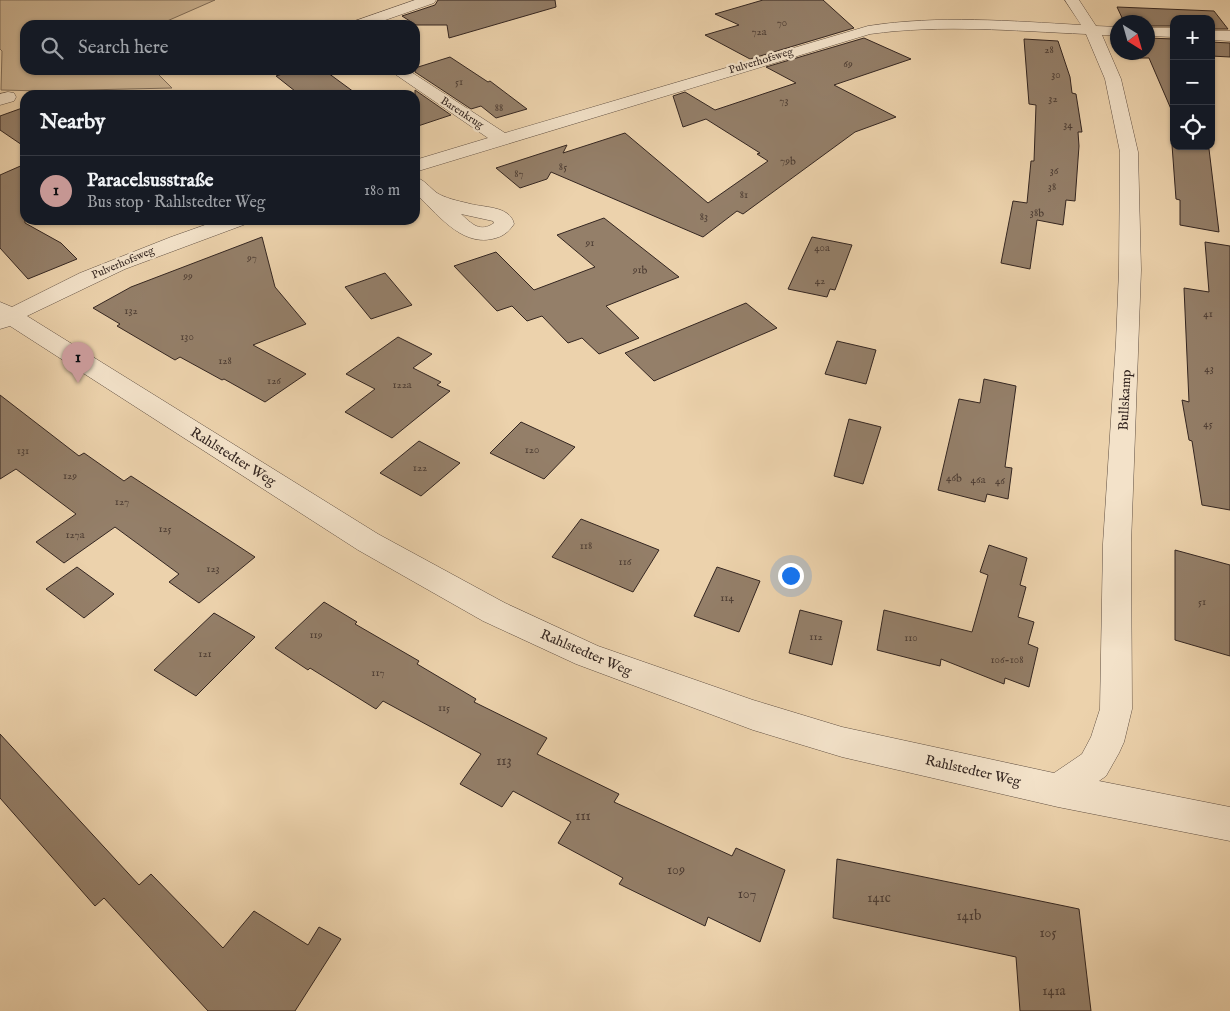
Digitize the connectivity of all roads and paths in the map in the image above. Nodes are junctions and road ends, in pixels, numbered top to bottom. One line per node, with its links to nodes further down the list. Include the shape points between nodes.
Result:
1 (429, 0): 3 (street)
2 (1072, 0): 4 (street, Bullskamp)
3 (371, 20)
4 (1092, 30): 5 (street, Pulverhofsweg); 11 (street, Pulverhofsweg, via 948,23 868,30); 17 (street, Bullskamp, via 1113,79 1129,152 1129,297 1117,544 1116,709 1107,742 1094,765)
5 (1110, 30)
6 (1155, 32): 7 (street)
7 (1170, 33)
8 (1215, 35): 9 (street)
9 (1230, 36)
10 (405, 75): 11 (street, Barenkrug)
11 (501, 139): 12 (street, Pulverhofsweg)
12 (420, 164)
13 (420, 188): 14 (street)
14 (432, 198)
15 (226, 225): 16 (street, Pulverhofsweg, via 121,263)
16 (4, 316): 17 (street, Rahlstedter Weg, via 368,542 494,612 587,655 662,684 842,742)
17 (1058, 790): 18 (street, Rahlstedter Weg)
18 (1230, 824)

